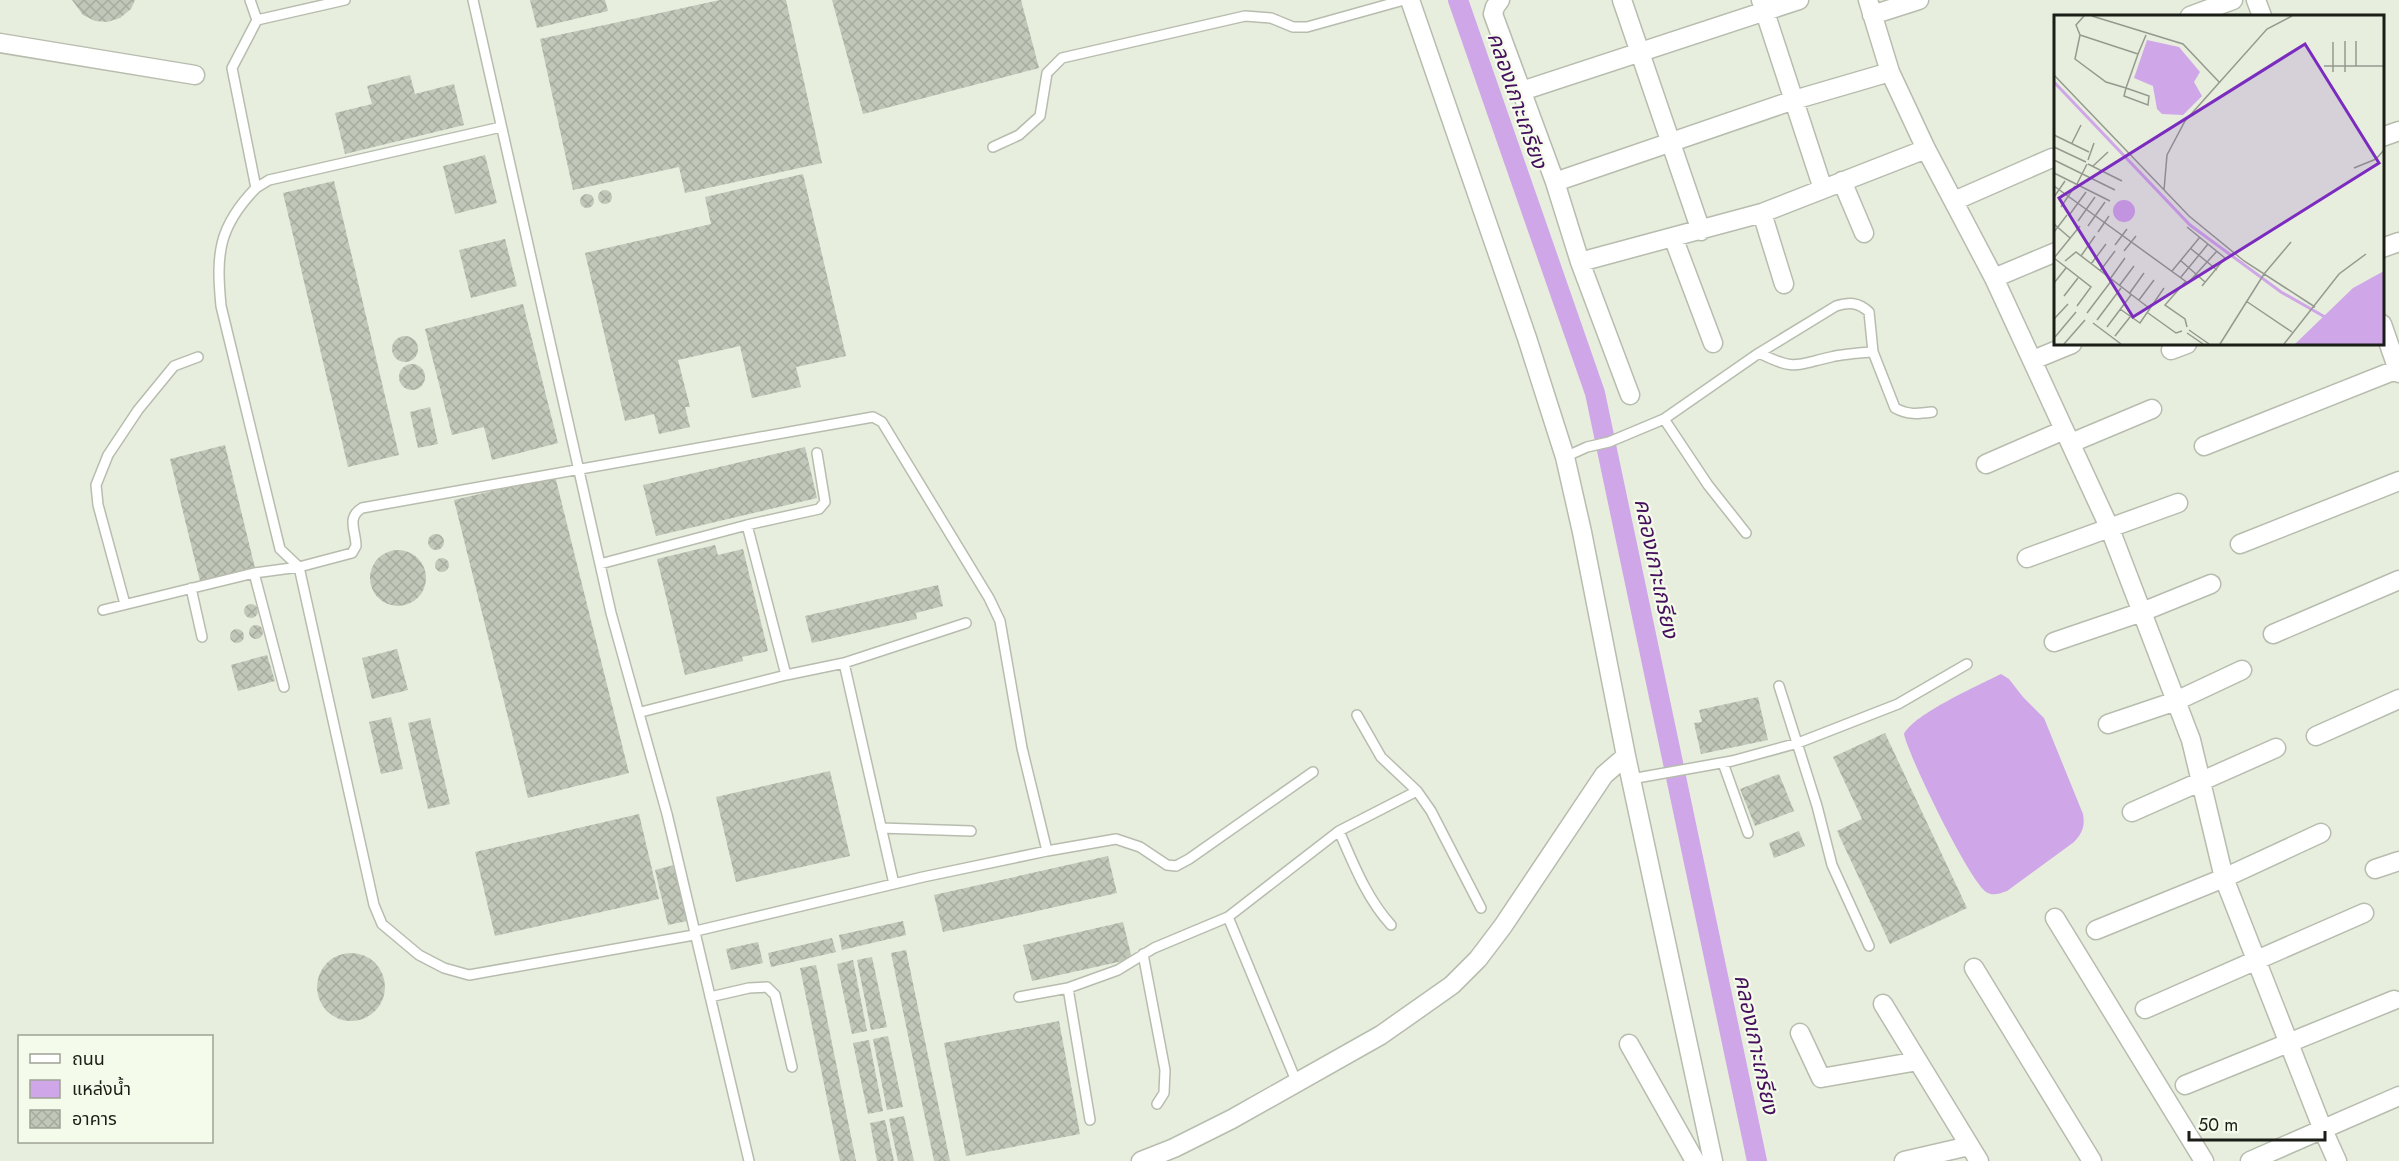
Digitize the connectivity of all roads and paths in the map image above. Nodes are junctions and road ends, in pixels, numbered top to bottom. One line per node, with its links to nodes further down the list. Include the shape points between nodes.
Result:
1 (250, 0): 16 (lane)
2 (345, 0): 16 (lane)
3 (473, 0): 23 (lane)
4 (1404, 0): 27 (lane, via 1307,27 1245,16 1062,58 1047,73 1040,116 1019,135)
5 (1410, 0): 61 (street)
6 (1500, 0): 21 (street, via 1493,14)
7 (1622, 0): 18 (street)
8 (1799, 0): 12 (street)
9 (1919, 0): 13 (street)
10 (2233, 0): 14 (street)
11 (2256, 0): 15 (street)
12 (1762, 5): 18 (street); 22 (street)
13 (1870, 8): 19 (street)
14 (2193, 15)
15 (2262, 15)
16 (257, 20): 32 (lane, via 232,68)
17 (0, 43): 20 (street)
18 (1640, 52): 21 (street); 26 (street)
19 (1890, 72): 22 (street); 28 (street)
20 (195, 75)
21 (1522, 91): 30 (street)
22 (1794, 100): 26 (street); 33 (street)
23 (501, 127): 32 (lane, via 269,180); 63 (lane)
24 (2399, 130): 25 (street)
25 (2384, 136)
26 (1672, 142): 30 (street); 36 (street)
27 (993, 147)
28 (1926, 149): 31 (street); 34 (street)
29 (2052, 158): 34 (street)
30 (1555, 182): 42 (street)
31 (1842, 182): 33 (street); 37 (street)
32 (256, 188): 72 (lane, via 222,236 218,274 221,306 280,549)
33 (1823, 189): 35 (street)
34 (1954, 201): 43 (street)
35 (1761, 213): 36 (street); 44 (street)
36 (1701, 231): 38 (street)
37 (1864, 233)
38 (1673, 237): 42 (street); 46 (street)
39 (2399, 242): 40 (street)
40 (2384, 247)
41 (2054, 252): 43 (street)
42 (1580, 262): 54 (street)
43 (1994, 278): 52 (street)
44 (1784, 284)
45 (2384, 328): 48 (street)
46 (1713, 343)
47 (2070, 345): 52 (street)
48 (2395, 349): 53 (street)
49 (1873, 352): 50 (lane, via 1830,357 1805,366 1778,363); 50 (lane, via 1869,312 1861,304 1847,303); 56 (lane, via 1895,408 1917,415)
50 (1759, 353): 57 (lane)
51 (198, 357): 77 (lane, via 174,366 144,402 108,455 96,485)
52 (2033, 360): 58 (street)
53 (2398, 371): 59 (street)
54 (1630, 395)
55 (2152, 409): 58 (street)
56 (1932, 411)
57 (1664, 419): 61 (lane); 68 (lane, via 1708,485)
58 (2068, 436): 62 (street); 67 (street)
59 (2204, 446)
60 (817, 453): 66 (lane, via 825,502 819,509)
61 (1565, 457): 98 (street)
62 (1986, 464)
63 (578, 468): 71 (lane); 72 (lane, via 362,508 352,517 356,546 352,552); 110 (lane, via 873,417 882,423 1000,621 1022,748)
64 (2399, 481): 69 (street)
65 (2178, 503): 67 (street)
66 (747, 525): 71 (lane); 87 (lane)
67 (2110, 529): 70 (street); 79 (street)
68 (1746, 532)
69 (2240, 544)
70 (2027, 558)
71 (600, 564): 92 (lane)
72 (299, 567): 73 (lane); 121 (lane, via 374,905 382,924 419,955 469,975)
73 (254, 573): 76 (lane); 89 (lane)
74 (2399, 580): 81 (street)
75 (2211, 584): 79 (street)
76 (191, 588): 77 (lane); 82 (lane)
77 (125, 604): 78 (lane)
78 (104, 610)
79 (2142, 612): 83 (street); 91 (street)
80 (966, 623): 84 (lane)
81 (2273, 634)
82 (202, 637)
83 (2054, 642)
84 (843, 663): 87 (lane); 105 (lane)
85 (1967, 664): 96 (lane, via 1898,704)
86 (2242, 670): 91 (street)
87 (786, 675): 92 (lane)
88 (1779, 686): 96 (lane)
89 (284, 687)
90 (2399, 699): 95 (street)
91 (2176, 701): 94 (street); 102 (street)
92 (640, 712): 121 (lane)
93 (1357, 715): 103 (lane, via 1381,757)
94 (2108, 724)
95 (2316, 736)
96 (1798, 743): 99 (lane); 122 (lane, via 1832,865)
97 (2276, 748): 102 (street)
98 (1626, 756): 101 (street); 137 (street, via 1604,775 1503,926 1452,985 1381,1035)
99 (1723, 763): 101 (lane); 108 (lane)
100 (1312, 772): 110 (lane, via 1176,866 1116,839)
101 (1638, 778): 147 (street)
102 (2201, 781): 104 (street); 113 (street)
103 (1417, 791): 107 (lane); 115 (lane)
104 (2132, 812)
105 (881, 828): 106 (lane); 114 (lane)
106 (971, 831)
107 (1339, 831): 117 (lane); 119 (lane, via 1357,872)
108 (1748, 833)
109 (2321, 833): 113 (street)
110 (1047, 851): 114 (lane)
111 (2399, 861): 112 (street)
112 (2375, 869)
113 (2224, 878): 120 (street); 124 (street)
114 (894, 884): 121 (lane)
115 (1481, 908)
116 (2364, 913): 124 (street)
117 (1228, 917): 123 (lane); 137 (lane)
118 (2055, 918): 150 (street)
119 (1391, 925)
120 (2096, 930)
121 (695, 933): 127 (lane)
122 (1869, 946)
123 (1143, 954): 126 (lane, via 1118,970); 140 (lane, via 1165,1070 1164,1093)
124 (2255, 960): 131 (street); 133 (street)
125 (1974, 969): 149 (street)
126 (1068, 988): 128 (lane); 141 (lane)
127 (710, 997): 136 (lane, via 766,987 775,996); 144 (lane)
128 (1019, 997)
129 (2394, 1000): 133 (street)
130 (1883, 1004): 135 (street)
131 (2145, 1009)
132 (1800, 1034): 135 (street, via 1821,1078)
133 (2288, 1043): 138 (street); 142 (street)
134 (1629, 1044): 146 (street)
135 (1918, 1061): 143 (street)
136 (792, 1066)
137 (1297, 1083): 145 (street, via 1232,1119)
138 (2185, 1085)
139 (2399, 1096): 142 (street)
140 (1157, 1104)
141 (1090, 1120)
142 (2323, 1130): 151 (street); 152 (street)
143 (1974, 1153): 148 (street)
144 (749, 1161)
145 (1141, 1161)
146 (1695, 1161)
147 (1713, 1161)
148 (1904, 1161)
149 (2092, 1161)
150 (2204, 1161)
151 (2250, 1161)
152 (2337, 1161)

